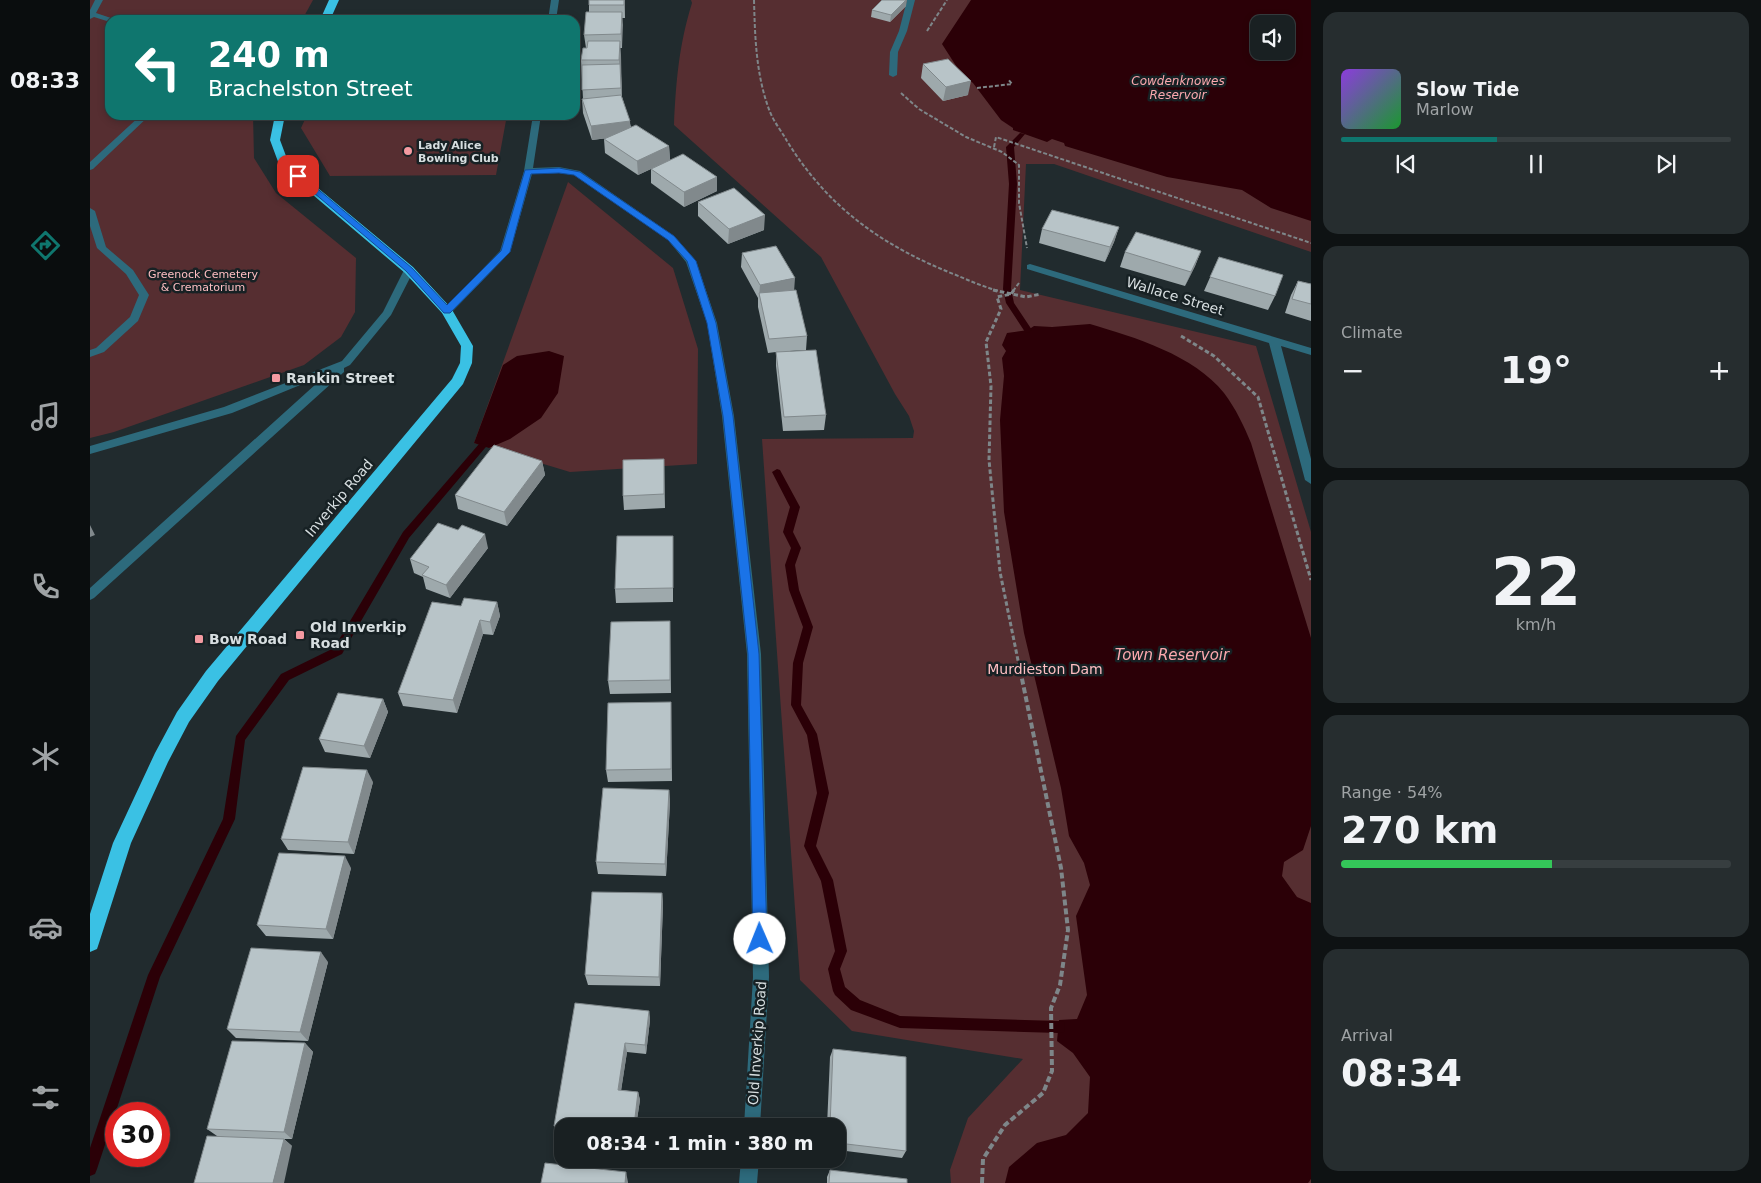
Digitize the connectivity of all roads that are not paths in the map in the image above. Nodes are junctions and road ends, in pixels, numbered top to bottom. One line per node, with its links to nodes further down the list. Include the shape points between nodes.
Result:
1 (99, 0): 2 (street); 6 (street)
2 (108, 0)
3 (334, 0): 7 (highway)
4 (555, 0): 8 (street)
5 (911, 0): 10 (street, via 894,52)
6 (91, 15): 9 (street)
7 (327, 15)
8 (553, 15)
9 (105, 18)
10 (893, 75)
11 (141, 120): 14 (street)
12 (279, 120): 18 (highway, Inverkip Road, via 275,140 284,165)
13 (536, 120): 15 (street)
14 (90, 167)
15 (528, 171): 19 (street, via 505,252); 28 (street, Old Inverkip Road, via 577,173 671,238 691,261 712,323 728,416 754,654 761,977)
16 (90, 212): 22 (street, via 102,248 130,272 144,295 134,319 100,350)
17 (1030, 267): 20 (street, Wallace Street)
18 (409, 270): 19 (highway, Inverkip Road); 23 (street, via 387,313)
19 (447, 311): 27 (highway, Inverkip Road, via 467,346 466,363 458,381 212,676 184,717 161,758 122,843)
20 (1274, 341): 21 (street, Wallace Street); 25 (street)
21 (1311, 352)
22 (90, 354)
23 (346, 363): 24 (street, via 228,410); 26 (street)
24 (90, 450)
25 (1311, 480)
26 (90, 595)
27 (90, 943)
28 (752, 1118)
29 (749, 1168): 30 (street)
30 (748, 1183)

